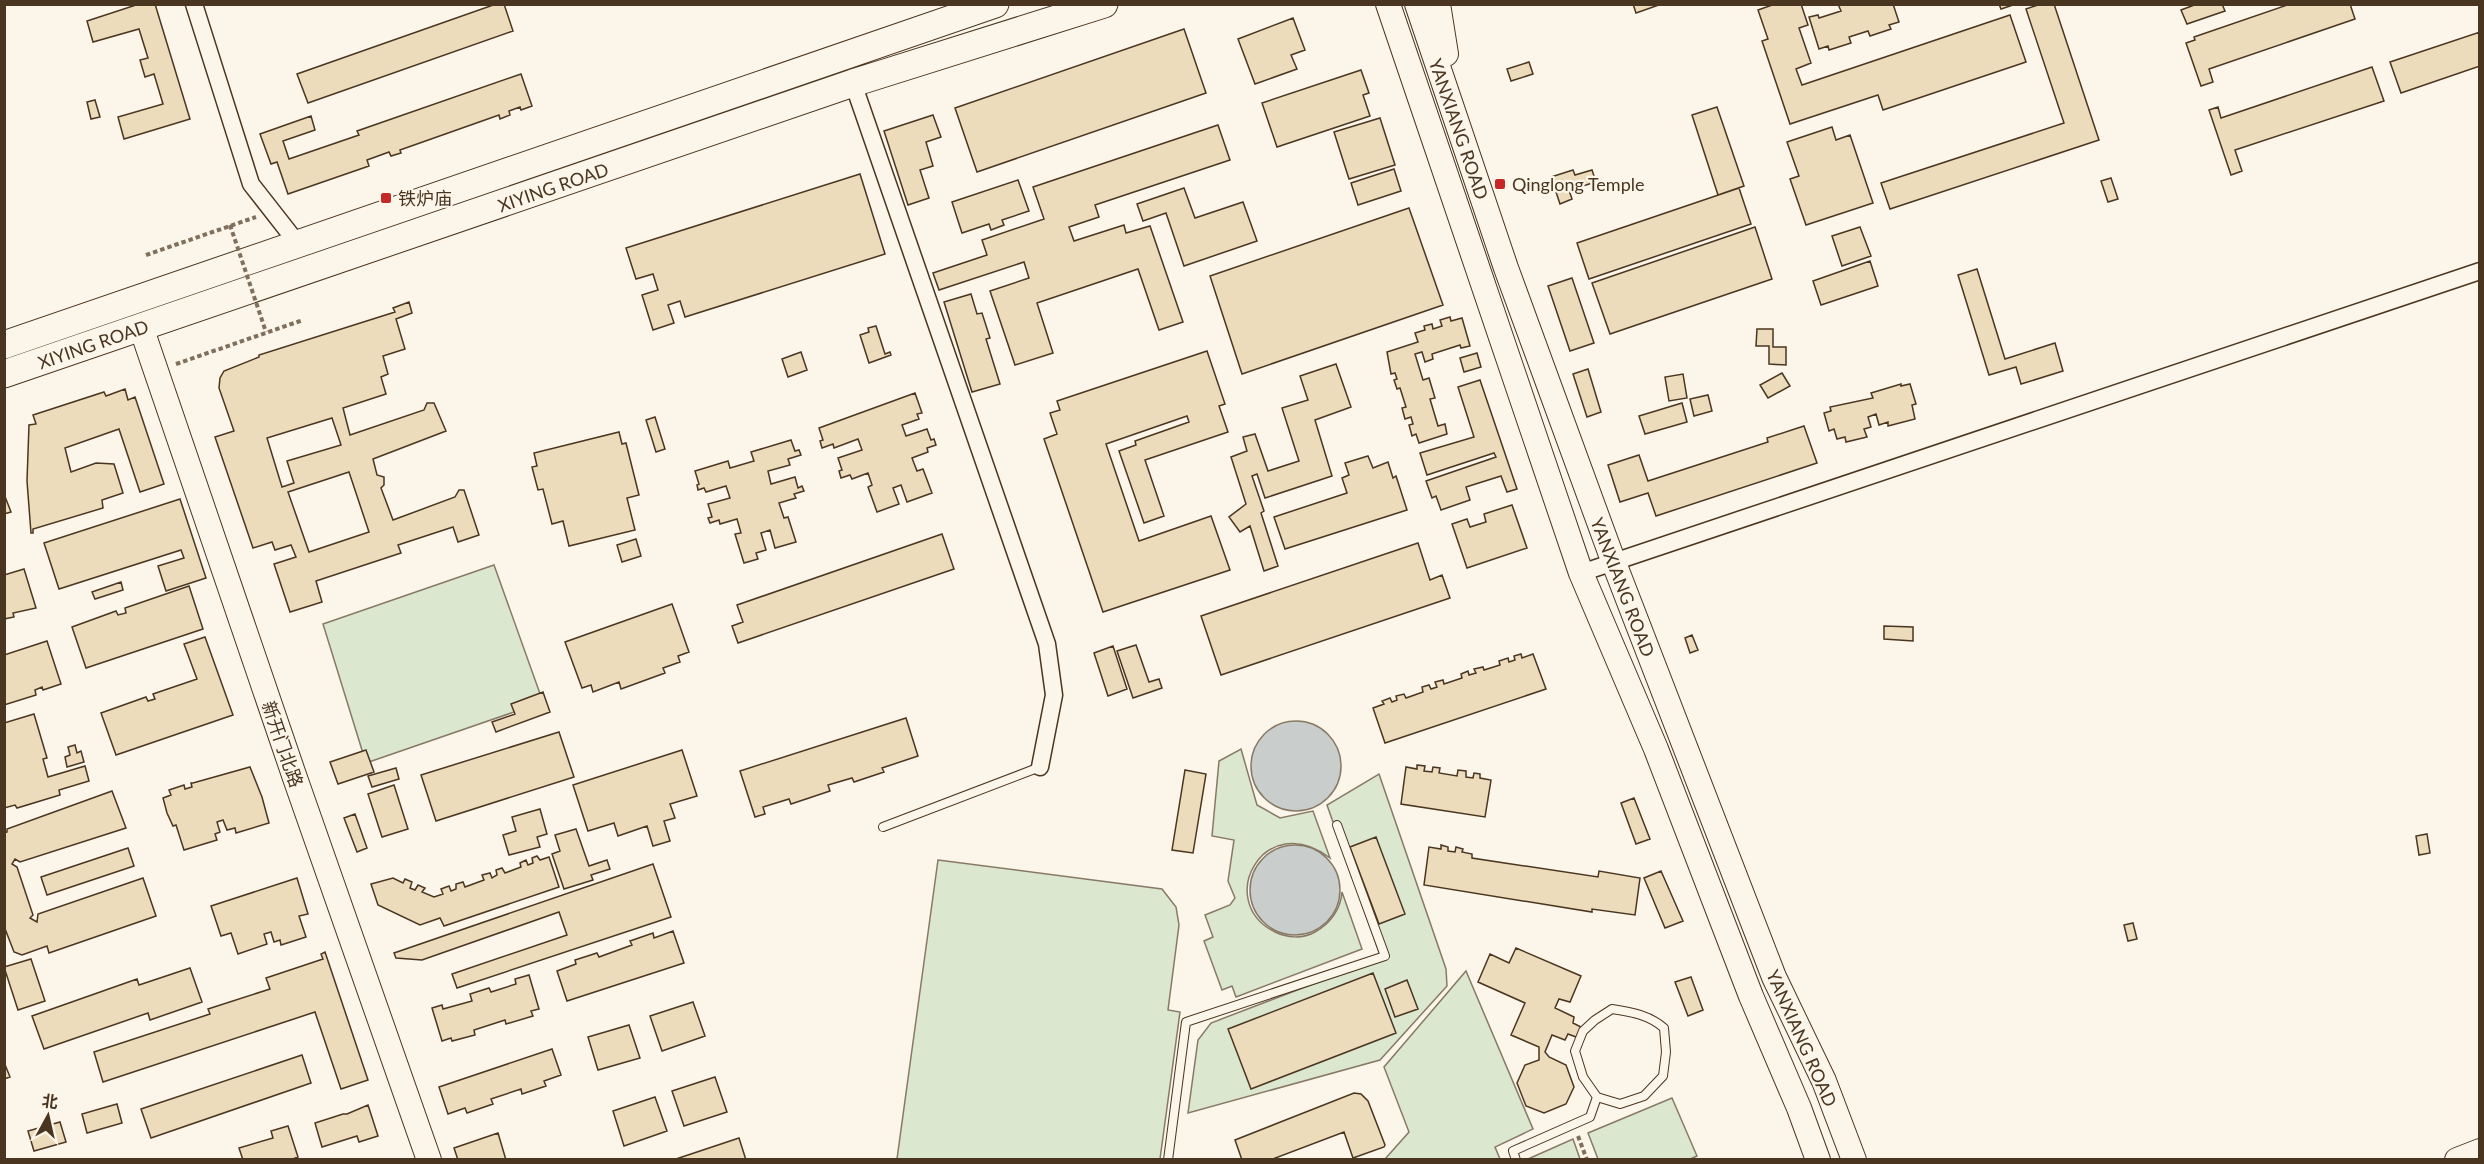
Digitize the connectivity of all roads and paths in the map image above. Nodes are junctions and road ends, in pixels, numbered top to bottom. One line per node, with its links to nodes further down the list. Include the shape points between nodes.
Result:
1 (194, 4): 11 (street, via 251,184)
2 (995, 4): 13 (main road, XIYING ROAD)
3 (1104, 4): 9 (main road, XIYING ROAD)
4 (1367, 4): 8 (main road, via 1385,21)
5 (1388, 4): 8 (main road, YANXIANG ROAD)
6 (1417, 4): 10 (main road, YANXIANG ROAD)
7 (1438, 4): 10 (main road)
8 (1403, 50): 23 (main road, YANXIANG ROAD)
9 (853, 83): 17 (main road, XIYING ROAD); 24 (street, via 1047,644 1054,695)
10 (1459, 130): 22 (main road, YANXIANG ROAD, via 1545,380)
11 (274, 212): 12 (path); 13 (street)
12 (230, 225): 14 (path); 18 (path, bridge)
13 (298, 244): 19 (main road, XIYING ROAD)
14 (146, 255)
15 (2480, 271): 22 (street)
16 (303, 320): 18 (path)
17 (141, 327): 21 (main road, XIYING ROAD); 30 (main road, 新开门北路)
18 (266, 333): 20 (path)
19 (4, 345)
20 (175, 364)
21 (4, 374)
22 (1614, 563): 23 (street); 35 (main road, YANXIANG ROAD, via 1774,977 1824,1081)
23 (1581, 573): 34 (main road, YANXIANG ROAD, via 1656,749)
24 (1040, 767): 26 (lane)
25 (1337, 825): 31 (lane, via 1385,956 1186,1022)
26 (883, 827)
27 (1597, 1096): 27 (lane, via 1620,1104 1644,1096 1663,1076 1664,1028 1654,1019 1612,1009 1584,1031 1575,1051 1583,1077); 28 (lane, via 1590,1117)
28 (1574, 1124): 32 (lane, via 1513,1151); 33 (path)
29 (2480, 1151): 36 (main road)
30 (429, 1160)
31 (1168, 1160)
32 (1516, 1160)
33 (1587, 1160)
34 (1818, 1160)
35 (1854, 1160)
36 (2457, 1160)

